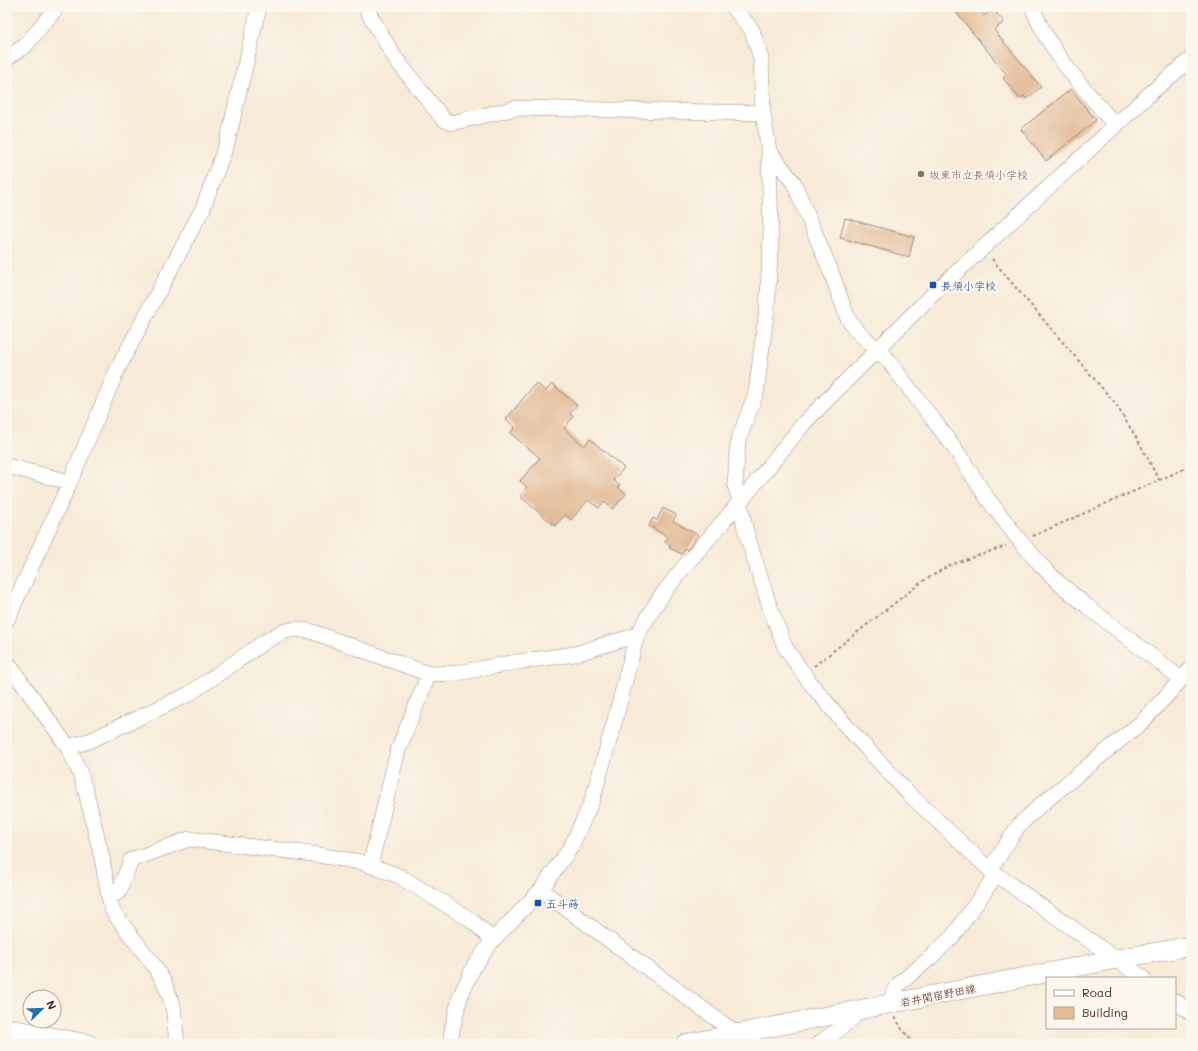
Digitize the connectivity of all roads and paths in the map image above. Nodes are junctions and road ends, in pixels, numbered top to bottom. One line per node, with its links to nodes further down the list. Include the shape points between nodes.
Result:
1 (57, 7): 6 (street, via 25,46)
2 (259, 7): 16 (street, via 228,143 203,208 117,370)
3 (365, 7): 8 (street, via 395,58 443,119 451,123 516,108)
4 (733, 7): 8 (street, via 752,30 761,59)
5 (1032, 7): 9 (street, via 1053,48)
6 (7, 58)
7 (1191, 59): 9 (street)
8 (764, 113): 10 (street)
9 (1116, 126): 11 (street)
10 (769, 152): 12 (street, via 794,184 848,319); 17 (street, via 771,237 767,308 756,393 738,441 735,485)
11 (983, 248): 12 (street); 15 (path, via 1115,403)
12 (877, 349): 17 (street, via 805,422); 18 (street, via 888,359 954,447 987,498)
13 (7, 466): 16 (street)
14 (1191, 466): 15 (path)
15 (1159, 480): 18 (path)
16 (70, 482): 19 (street)
17 (740, 502): 20 (street, via 661,596); 23 (street, via 745,528 771,610 785,647)
18 (1020, 541): 23 (path, via 950,565 923,581); 24 (street, via 1054,578 1088,607)
19 (7, 620)
20 (637, 635): 22 (street, via 575,654 457,673); 28 (street, via 592,801 571,847)
21 (7, 662): 25 (street)
22 (429, 674): 25 (street, via 310,631 295,629 282,632 266,641 189,694 89,741); 26 (street, via 398,750)
23 (804, 674): 27 (street, via 848,728 908,793)
24 (1186, 674): 27 (street, via 1142,722 1019,825)
25 (68, 747): 29 (street, via 87,796)
26 (370, 866): 29 (street, via 361,862 312,854 189,839 131,860 119,892); 30 (street, via 399,876 471,920)
27 (993, 873): 32 (street); 35 (street, via 953,936 899,984)
28 (541, 890): 30 (street); 39 (street)
29 (109, 897): 41 (street, via 114,912 164,982 173,1005)
30 (493, 940): 42 (street, via 474,966 460,997)
31 (1191, 946): 32 (main road, 岩井関宿野田線)
32 (1117, 959): 33 (street); 35 (main road, 岩井関宿野田線)
33 (1142, 977)
34 (1176, 1002): 37 (street)
35 (889, 1004): 36 (main road, 岩井関宿野田線); 45 (path, via 892,1014)
36 (860, 1010): 39 (main road, 岩井関宿野田線); 44 (street, via 844,1026)
37 (1191, 1013)
38 (7, 1028): 40 (main road)
39 (737, 1034): 43 (main road, 岩井関宿野田線)
40 (88, 1044)
41 (177, 1044)
42 (450, 1044)
43 (685, 1044)
44 (818, 1044)
45 (914, 1044)

